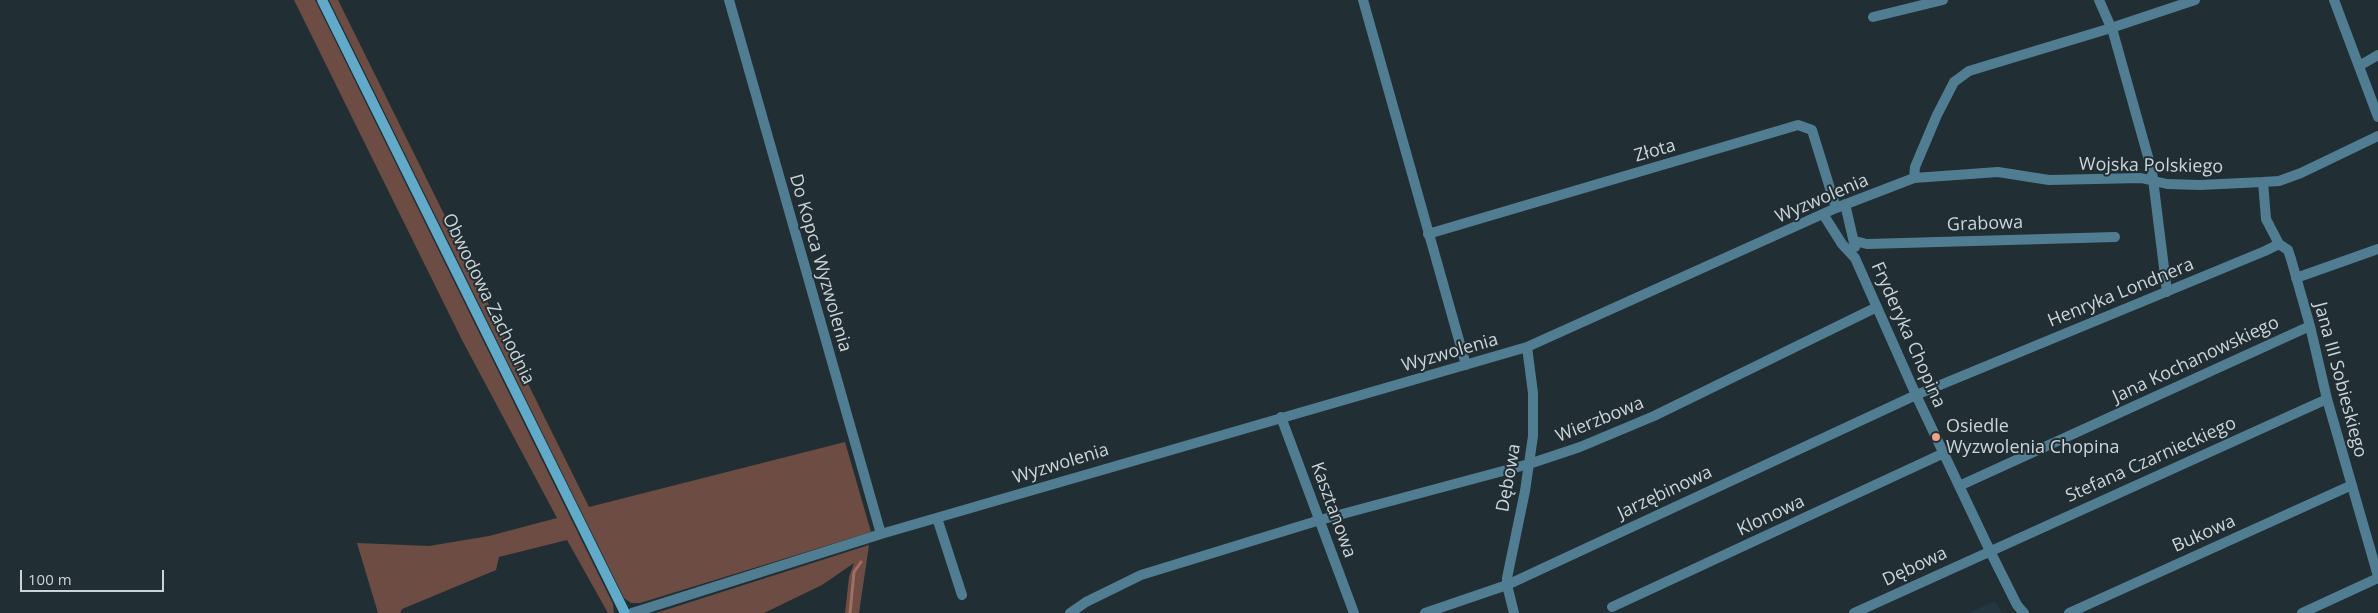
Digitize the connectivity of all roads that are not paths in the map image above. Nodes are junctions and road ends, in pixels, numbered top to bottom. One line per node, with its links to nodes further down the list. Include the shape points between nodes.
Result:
1 (322, 0): 46 (main road, Obwodowa Zachodnia)
2 (729, 0): 40 (street, Do Kopca Wyzwolenia)
3 (1363, 0): 19 (street)
4 (1943, 0): 8 (street)
5 (2099, 0): 9 (street)
6 (2195, 0): 9 (street)
7 (2334, 0): 11 (street)
8 (1874, 17)
9 (2111, 28): 14 (street, via 1969,71 1954,82 1915,167); 15 (street)
10 (2378, 55): 11 (street)
11 (2359, 66): 12 (street)
12 (2378, 117)
13 (2378, 136): 16 (street, Wojska Polskiego, via 2301,173)
14 (1914, 178): 15 (street, Wojska Polskiego, via 1998,172 2049,180 2141,178); 17 (street, Wyzwolenia)
15 (2154, 181): 16 (street, Wojska Polskiego, via 2200,185); 26 (street)
16 (2263, 182): 22 (street, via 2266,219)
17 (1840, 206): 18 (street, Wyzwolenia); 19 (street, Złota, via 1812,130 1798,126); 21 (street, Fryderyka Chopina)
18 (1822, 214): 24 (street, Fryderyka Chopina); 29 (street, Wyzwolenia)
19 (1428, 234): 30 (street)
20 (2115, 237): 21 (street, Grabowa, via 1867,244)
21 (1856, 241): 24 (street, Fryderyka Chopina)
22 (2278, 244): 25 (street, Jana III Sobieskiego, via 2288,250); 26 (street, Henryka Londnera)
23 (2378, 249): 25 (street)
24 (1855, 258): 27 (street, Fryderyka Chopina)
25 (2296, 278): 28 (street, Jana III Sobieskiego)
26 (2167, 292): 31 (street, Henryka Londnera)
27 (1877, 307): 31 (street, Fryderyka Chopina); 35 (street, Wierzbowa, via 1654,416 1580,448)
28 (2310, 326): 32 (street, Jana III Sobieskiego); 37 (street, Jana Kochanowskiego)
29 (1527, 347): 30 (street, Wyzwolenia); 35 (street, Dębowa, via 1534,393)
30 (1466, 365): 33 (street, Wyzwolenia)
31 (1916, 395): 34 (street, Fryderyka Chopina); 43 (street, Jarzębinowa)
32 (2326, 399): 36 (street, Jana III Sobieskiego); 41 (street, Stefana Czarnieckiego)
33 (1281, 418): 38 (street, Wyzwolenia); 39 (street, Kasztanowa)
34 (1944, 453): 37 (street, Fryderyka Chopina); 45 (street, Klonowa)
35 (1529, 464): 39 (street, Wierzbowa); 43 (street, Dębowa)
36 (2352, 485): 42 (street, Jana III Sobieskiego); 54 (street, Bukowa)
37 (1959, 486): 41 (street, Fryderyka Chopina)
38 (937, 518): 40 (street, Wyzwolenia); 44 (street)
39 (1320, 520): 48 (street, Wierzbowa, via 1141,575); 49 (street, Kasztanowa)
40 (881, 534): 47 (street, Wyzwolenia)
41 (1990, 551): 52 (street, Dębowa); 53 (street, Fryderyka Chopina)
42 (2378, 577): 55 (street)
43 (1507, 585): 50 (street, Jarzębinowa); 51 (street, Dębowa)
44 (962, 595)
45 (1612, 607)
46 (625, 613)
47 (632, 613)
48 (1070, 613)
49 (1354, 613)
50 (1425, 613)
51 (1514, 613)
52 (1854, 613)
53 (2024, 613)
54 (2069, 613)
55 (2302, 613)

